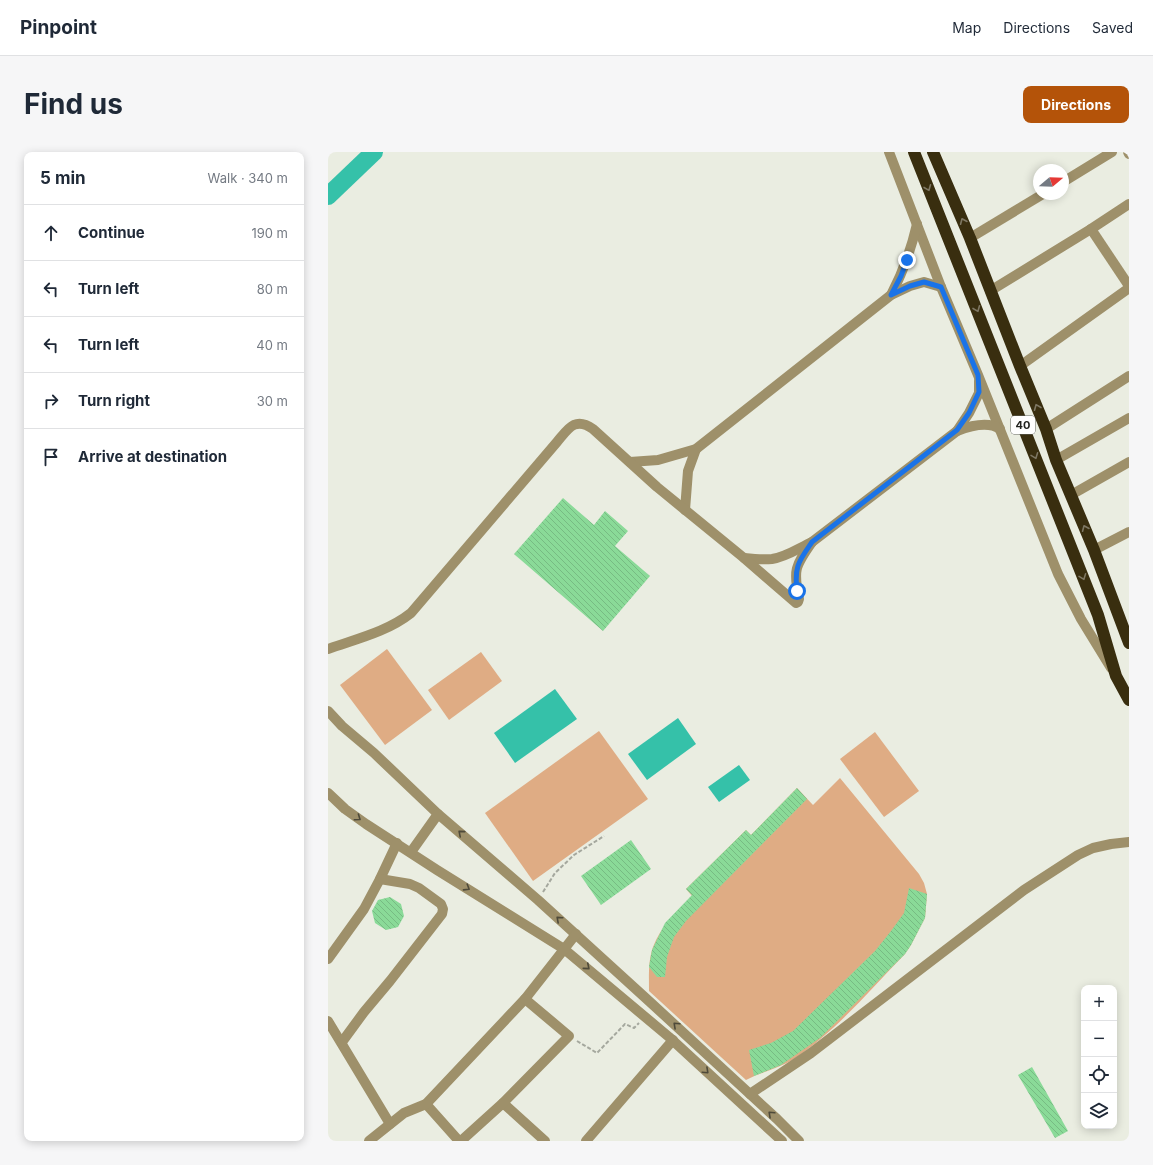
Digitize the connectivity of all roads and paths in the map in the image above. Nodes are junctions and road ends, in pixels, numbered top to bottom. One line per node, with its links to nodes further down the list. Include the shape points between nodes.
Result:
1 (889, 152): 8 (street)
2 (914, 152): 12 (highway, 40, one-way to 12)
3 (933, 152): 10 (highway, 40, one-way to 3)
4 (1112, 152): 5 (street)
5 (1069, 178)
6 (1033, 200): 10 (street)
7 (1129, 204): 9 (street)
8 (917, 224): 13 (street); 16 (street, via 907,260)
9 (1091, 229): 14 (street); 15 (street)
10 (970, 238): 11 (highway, 40)
11 (979, 262): 12 (highway); 15 (highway, 40)
12 (962, 270): 35 (highway, 40, one-way to 35)
13 (941, 287): 16 (street, via 924,282); 18 (street)
14 (1129, 287): 17 (street)
15 (990, 291): 17 (highway, 40)
16 (891, 295): 24 (street)
17 (1020, 366): 22 (highway, 40, one-way to 17)
18 (978, 375): 21 (street); 23 (street, via 979,392)
19 (1129, 376): 22 (street)
20 (1129, 418): 25 (street)
21 (1000, 429): 23 (street, via 979,425); 39 (street, via 1058,574 1081,619)
22 (1046, 429): 25 (highway, 40)
23 (957, 430): 31 (street)
24 (696, 449): 26 (street, via 662,459); 29 (street, via 688,471)
25 (1056, 460): 28 (highway, 40)
26 (630, 462): 29 (street); 38 (street, via 586,424 574,424 411,613 386,628)
27 (1129, 462): 28 (street)
28 (1071, 495): 32 (highway, 40, one-way to 28)
29 (685, 510): 33 (street)
30 (1129, 532): 32 (street)
31 (812, 542): 33 (street, via 773,558); 33 (street, via 799,562 795,575 799,599 797,603)
32 (1094, 550): 34 (highway, 40)
33 (744, 558)
34 (1117, 610): 35 (highway); 36 (highway, 40)
35 (1098, 615): 39 (highway, 40)
36 (1126, 631): 37 (highway, 40)
37 (1129, 643)
38 (328, 649)
39 (1116, 676): 40 (highway, 40)
40 (1129, 700)
41 (328, 711): 43 (street)
42 (328, 793): 46 (street, one-way to 46, via 345,809)
43 (438, 814): 47 (street); 49 (street, one-way to 43)
44 (604, 836): 49 (path, via 574,855 555,873)
45 (1129, 842): 59 (street, via 1092,848 1024,890 812,1053)
46 (397, 843): 47 (street); 48 (street)
47 (410, 852): 51 (street, one-way to 51)
48 (380, 879): 52 (street, via 364,909); 58 (street, via 414,886 441,904 443,911)
49 (538, 900): 50 (street, one-way to 49)
50 (576, 934): 51 (street); 59 (street, one-way to 50)
51 (564, 948): 53 (street); 54 (street, one-way to 54)
52 (328, 959)
53 (526, 999): 56 (street); 61 (street)
54 (646, 1017): 56 (path, via 634,1028 625,1024 597,1053); 57 (street)
55 (328, 1021): 58 (street)
56 (568, 1036): 60 (street)
57 (673, 1040): 66 (street); 67 (street, one-way to 67)
58 (342, 1042): 62 (street)
59 (750, 1094): 68 (street, one-way to 59)
60 (503, 1103): 64 (street); 65 (street)
61 (426, 1104): 62 (street, via 404,1113); 64 (street)
62 (390, 1124): 63 (street)
63 (369, 1141)
64 (460, 1141)
65 (545, 1141)
66 (586, 1141)
67 (782, 1141)
68 (799, 1141)

